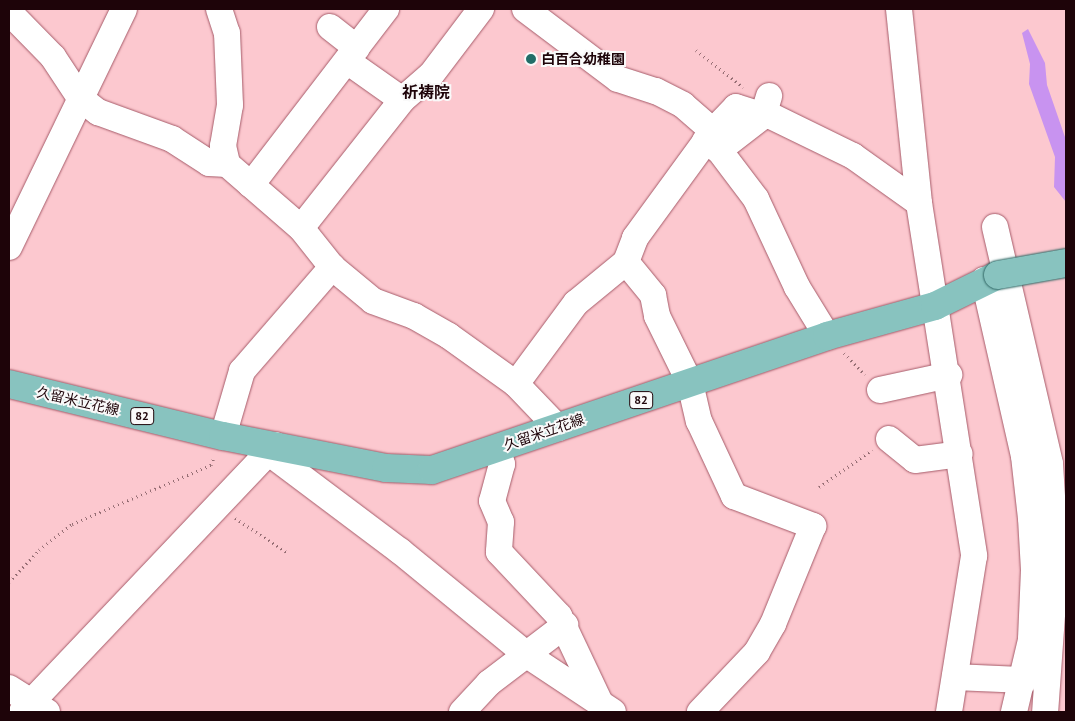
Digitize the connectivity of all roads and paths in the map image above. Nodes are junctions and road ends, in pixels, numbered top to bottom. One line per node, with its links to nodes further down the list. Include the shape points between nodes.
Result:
1 (124, 9): 11 (street)
2 (220, 9): 15 (street, via 227,33 230,105 223,146)
3 (386, 9): 10 (street)
4 (481, 9): 12 (street, via 430,75)
5 (524, 9): 14 (street, via 618,79 656,91 683,105)
6 (899, 9): 17 (street)
7 (9, 12): 11 (street, via 53,57)
8 (330, 27): 10 (street)
9 (696, 50): 13 (path)
10 (352, 55): 12 (street); 16 (street)
11 (80, 98): 15 (street, via 98,112 172,139 209,163); 20 (street)
12 (402, 100): 19 (street)
13 (766, 106): 14 (street); 17 (street, via 771,116 853,156)
14 (712, 140): 21 (street, via 635,238); 26 (street, via 756,199 797,287)
15 (227, 164): 16 (street)
16 (251, 185): 19 (street)
17 (919, 203): 25 (street)
18 (995, 227): 52 (street, via 1050,464 1056,560)
19 (301, 228): 23 (street)
20 (9, 247)
21 (626, 262): 28 (street, via 653,295 657,316); 30 (street, via 576,303)
22 (1066, 263): 24 (main road, 久留米立花線 / 82, bridge)
23 (332, 267): 30 (street, via 373,302 422,320); 33 (street, via 242,371)
24 (991, 277): 25 (main road, 久留米立花線 / 82); 46 (street, via 1024,456 1031,518 1034,570)
25 (935, 306): 26 (main road, 久留米立花線 / 82); 27 (street)
26 (827, 336): 28 (main road, 久留米立花線 / 82); 31 (path)
27 (948, 375): 31 (street); 37 (street)
28 (690, 382): 32 (main road, 久留米立花線 / 82); 50 (street, via 699,421 734,496 813,526 773,624 757,652)
29 (9, 384): 33 (main road, 久留米立花線 / 82)
30 (516, 384): 32 (street)
31 (880, 390)
32 (558, 428): 35 (main road, 久留米立花線 / 82)
33 (223, 436): 36 (main road, 久留米立花線 / 82); 41 (path, via 211,465 72,524 40,550)
34 (889, 440): 37 (street, via 915,460); 38 (path)
35 (497, 448): 36 (main road, 久留米立花線 / 82, via 432,470 386,468); 42 (street, via 502,464 492,501 502,522 500,552)
36 (272, 449): 39 (street); 43 (street)
37 (960, 454): 44 (street, via 974,556)
38 (819, 487)
39 (220, 503): 40 (path, via 242,526); 47 (street)
40 (288, 553)
41 (9, 582)
42 (565, 625): 43 (street); 48 (street)
43 (527, 655): 48 (street); 49 (street, via 489,683)
44 (955, 677): 46 (street); 51 (street)
45 (9, 688): 47 (street)
46 (1020, 700)
47 (34, 708)
48 (608, 709)
49 (462, 712)
50 (700, 712)
51 (949, 712)
52 (1044, 712)

